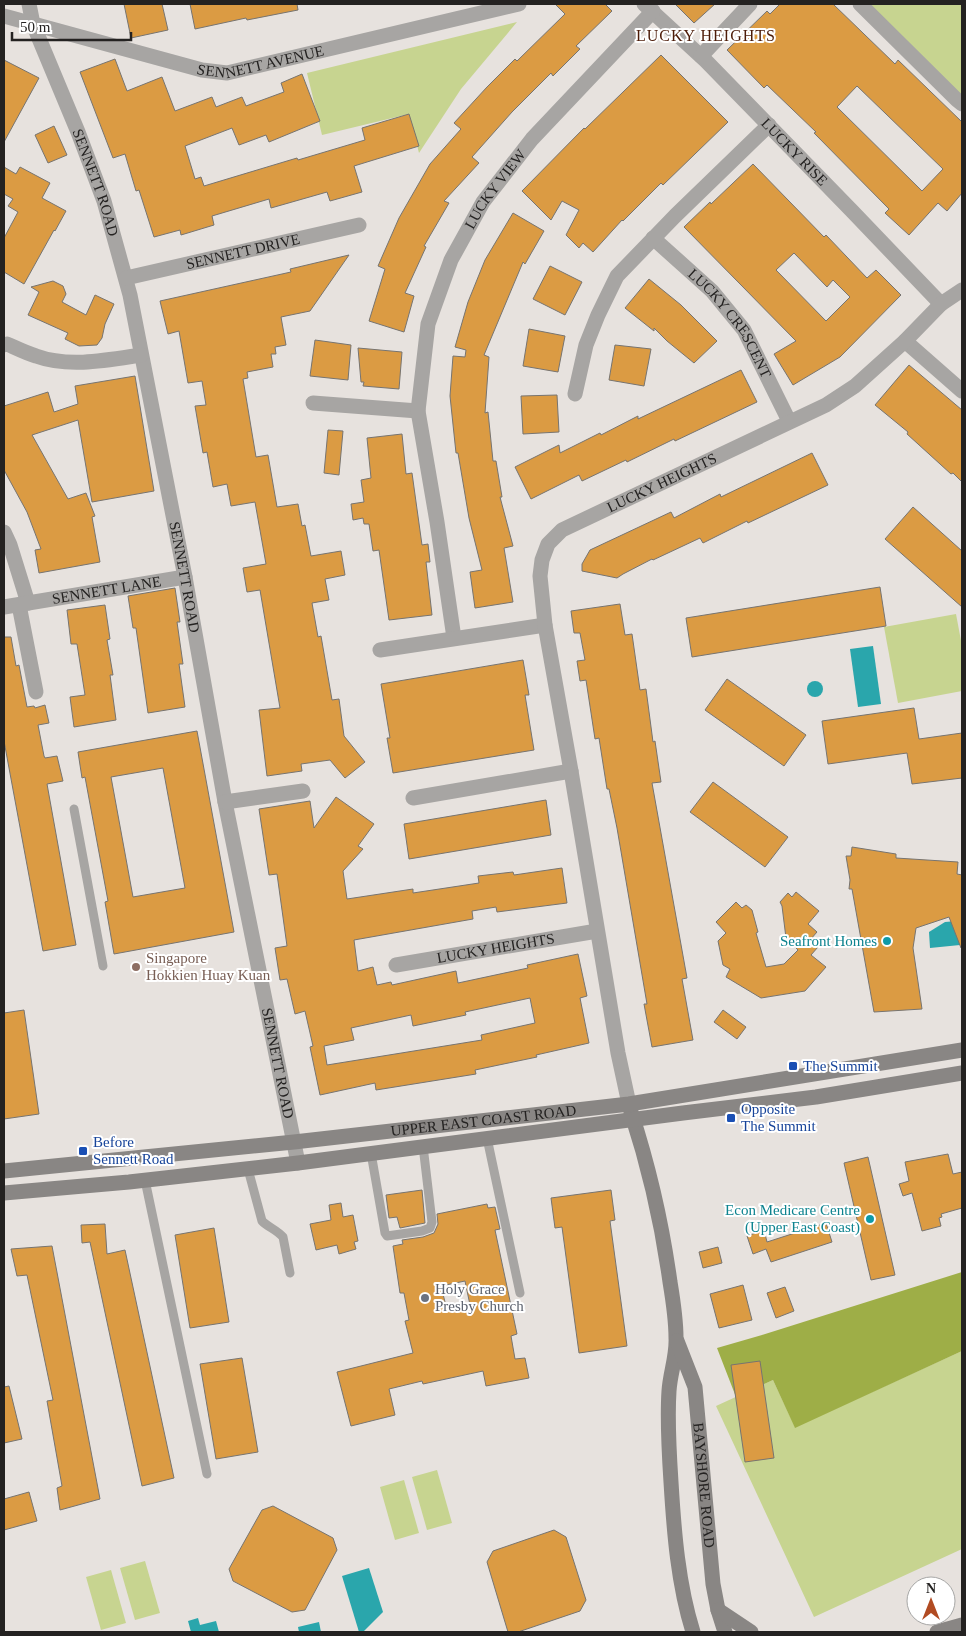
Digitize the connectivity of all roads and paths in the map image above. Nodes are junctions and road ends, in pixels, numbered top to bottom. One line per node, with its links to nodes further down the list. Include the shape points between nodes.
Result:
1 (29, 4): 7 (street, SENNETT ROAD)
2 (519, 4): 7 (street, SENNETT AVENUE, via 226,73 202,70)
3 (750, 4): 8 (street)
4 (860, 4): 9 (street)
5 (648, 8): 8 (street, LUCKY RISE); 22 (street, LUCKY VIEW, via 644,22 532,139 483,202 451,260 428,324)
6 (4, 16): 7 (street, SENNETT AVENUE)
7 (33, 24): 13 (street, SENNETT ROAD, via 104,201)
8 (701, 56): 10 (street, LUCKY RISE)
9 (962, 104)
10 (769, 125): 12 (street); 15 (street, LUCKY RISE)
11 (359, 225): 13 (street, SENNETT DRIVE)
12 (653, 238): 20 (street, via 617,276 586,345); 23 (street, LUCKY CRESCENT, via 712,291 744,330)
13 (126, 278): 18 (street, SENNETT ROAD)
14 (962, 290): 15 (street, LUCKY HEIGHTS)
15 (941, 304): 16 (street, LUCKY HEIGHTS)
16 (905, 341): 19 (street); 23 (street, LUCKY HEIGHTS, via 855,386 826,405)
17 (5, 343): 18 (street, via 37,357 65,362 97,362)
18 (141, 355): 25 (street, SENNETT ROAD)
19 (962, 391)
20 (575, 394)
21 (312, 403): 22 (street)
22 (418, 411): 28 (street, LUCKY VIEW)
23 (789, 421): 27 (street, LUCKY HEIGHTS, via 562,530 548,544 542,560 540,576)
24 (4, 532): 26 (street, via 10,545)
25 (185, 577): 26 (street, SENNETT LANE); 34 (street, SENNETT ROAD)
26 (17, 605): 30 (street)
27 (545, 625): 28 (street); 31 (street, LUCKY HEIGHTS)
28 (454, 638): 29 (street)
29 (380, 650)
30 (36, 692)
31 (571, 771): 33 (street); 36 (street, LUCKY HEIGHTS)
32 (302, 791): 34 (street)
33 (413, 798)
34 (226, 802): 44 (street, SENNETT ROAD)
35 (74, 809): 38 (lane)
36 (597, 931): 37 (street, LUCKY HEIGHTS); 41 (street, LUCKY HEIGHTS)
37 (396, 965)
38 (103, 966)
39 (962, 1050): 41 (main road, UPPER EAST COAST ROAD)
40 (962, 1073): 42 (main road, UPPER EAST COAST ROAD, via 816,1097)
41 (629, 1104): 42 (main road, BAYSHORE ROAD); 44 (main road, UPPER EAST COAST ROAD)
42 (634, 1120): 43 (main road, UPPER EAST COAST ROAD); 54 (main road, BAYSHORE ROAD, via 666,1250)
43 (487, 1138): 45 (main road, UPPER EAST COAST ROAD); 53 (lane)
44 (294, 1142): 47 (street, SENNETT ROAD); 49 (main road, UPPER EAST COAST ROAD)
45 (423, 1146): 46 (main road, UPPER EAST COAST ROAD); 46 (lane, via 432,1222 430,1228 387,1236)
46 (371, 1153): 47 (main road, UPPER EAST COAST ROAD)
47 (298, 1163): 48 (main road, UPPER EAST COAST ROAD)
48 (248, 1168): 50 (main road, UPPER EAST COAST ROAD); 52 (lane, via 262,1221 283,1237)
49 (4, 1171)
50 (145, 1180): 51 (main road, UPPER EAST COAST ROAD); 55 (lane)
51 (4, 1193)
52 (290, 1273)
53 (520, 1293)
54 (676, 1340): 56 (main road, BAYSHORE ROAD, via 695,1388 707,1534); 58 (main road, BAYSHORE ROAD, via 668,1390 669,1443 679,1572)
55 (207, 1474)
56 (718, 1610): 59 (main road, BAYSHORE ROAD); 60 (main road)
57 (962, 1625): 61 (main road)
58 (693, 1632)
59 (725, 1632)
60 (752, 1632)
61 (937, 1632)

